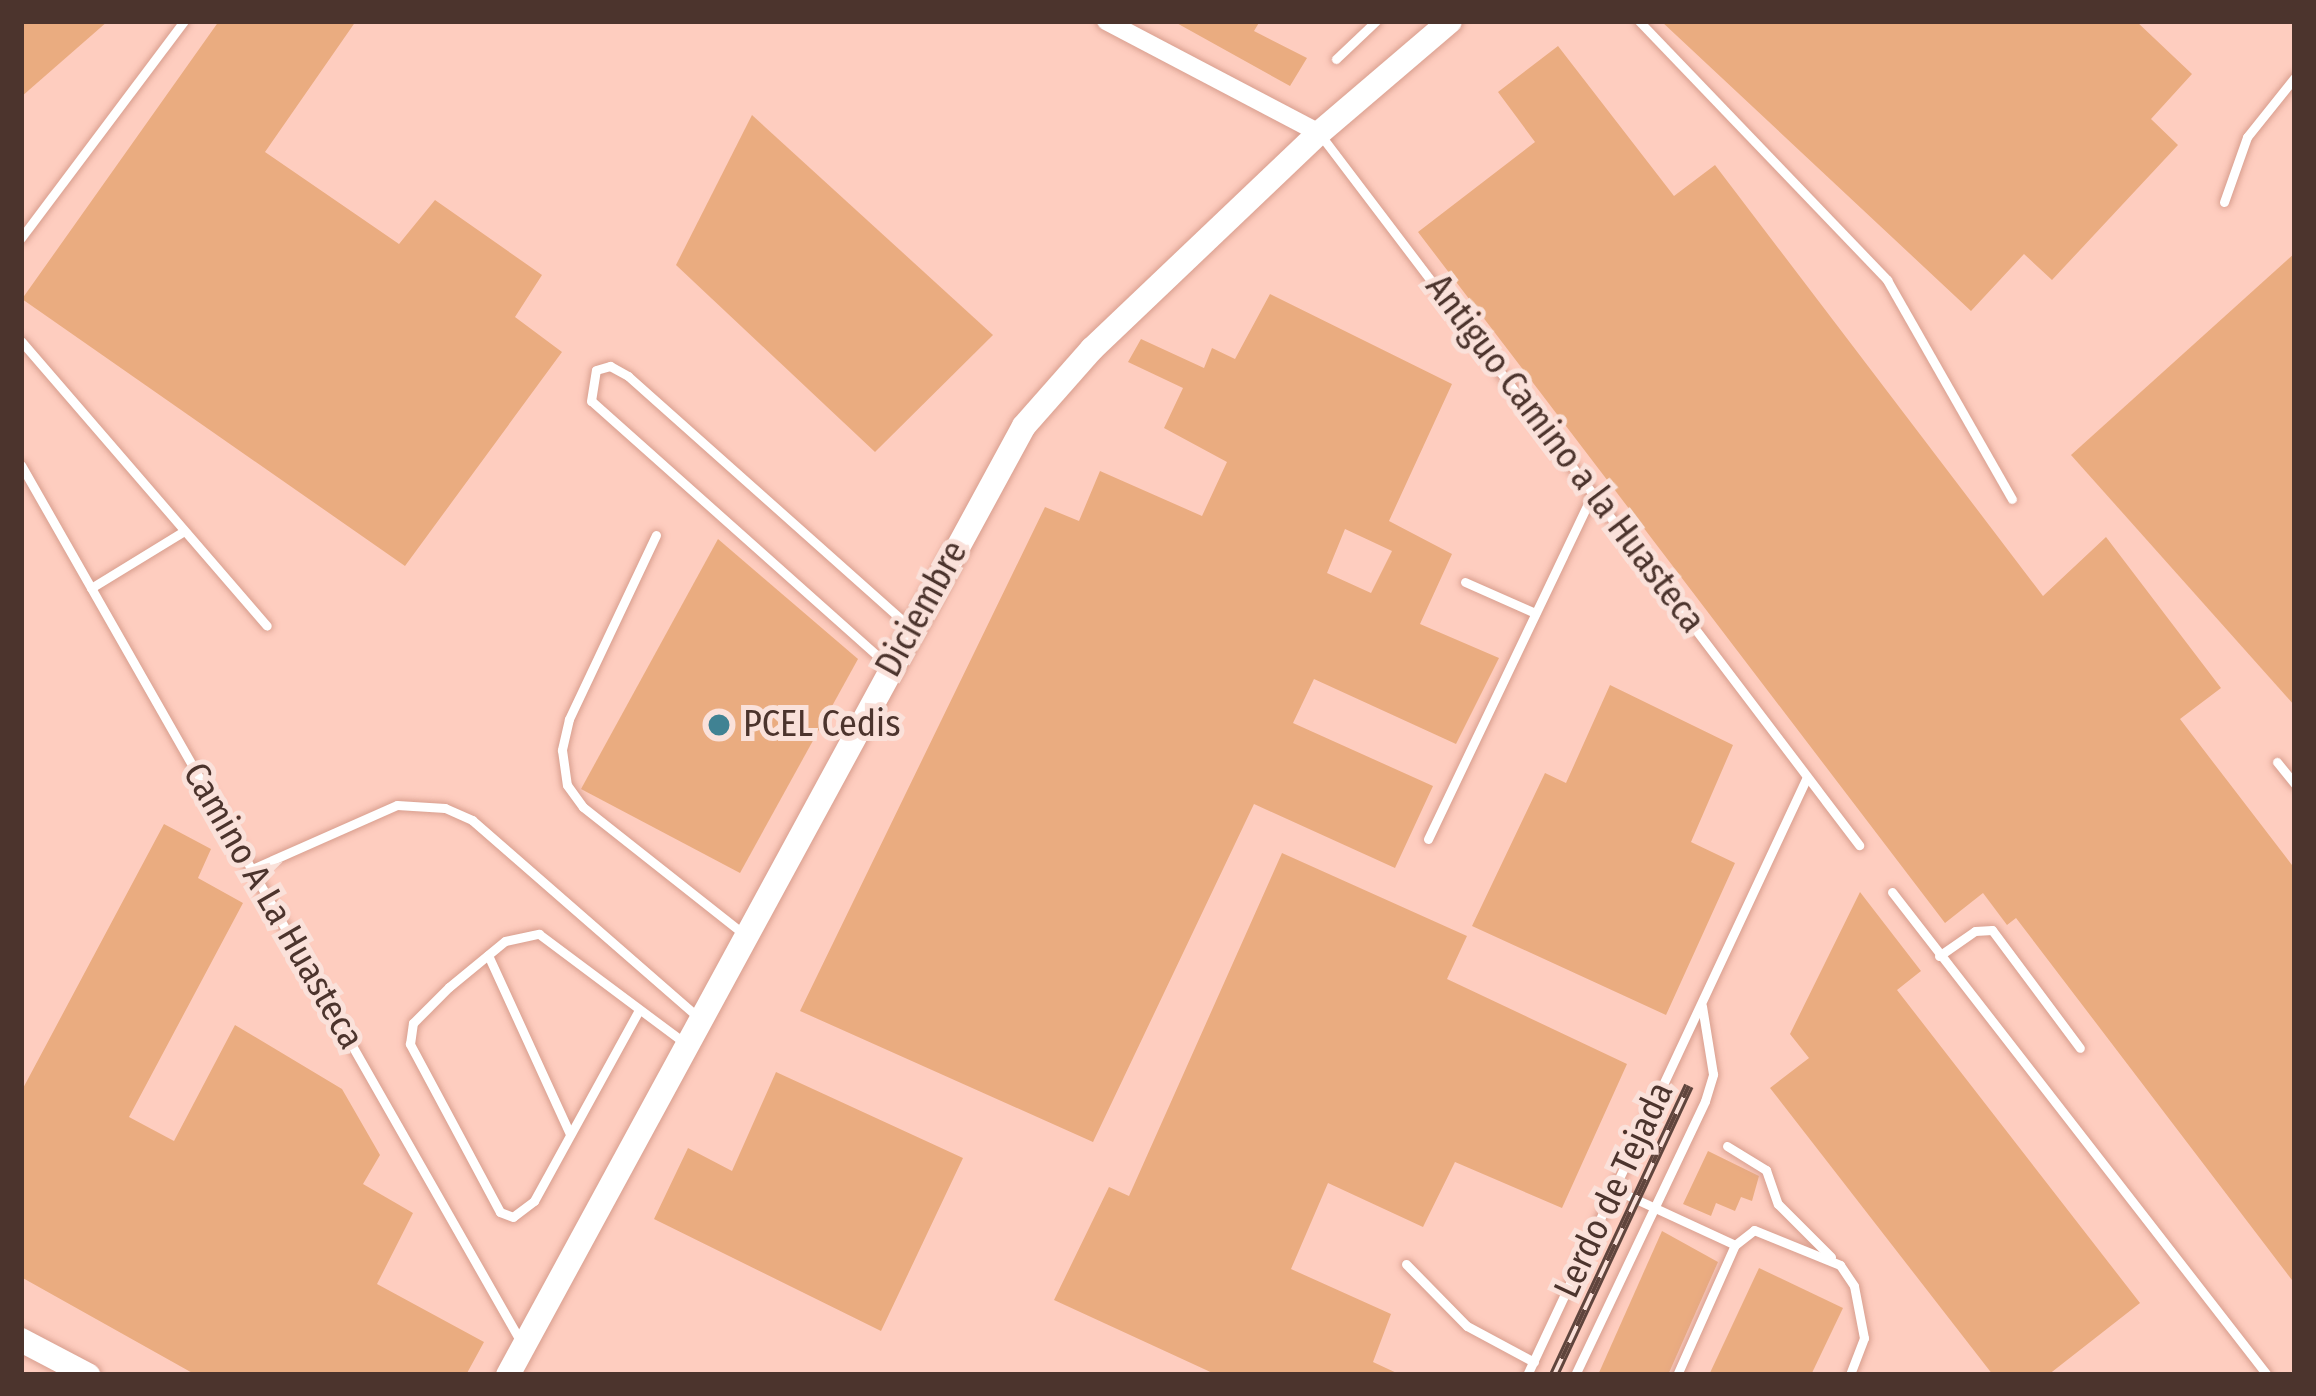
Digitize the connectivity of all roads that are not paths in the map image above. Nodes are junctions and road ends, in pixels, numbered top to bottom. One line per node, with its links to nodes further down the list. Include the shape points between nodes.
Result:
1 (184, 21): 10 (lane)
2 (1106, 21): 8 (street)
3 (1376, 21): 6 (lane)
4 (1450, 21): 8 (street, Diciembre)
5 (1639, 21): 14 (lane, via 1887,280)
6 (1336, 59)
7 (2295, 77): 9 (lane, via 2248,137)
8 (1319, 134): 13 (lane, Antiguo Camino a la Huasteca); 21 (street, Diciembre, via 1092,349 1024,426)
9 (2224, 202)
10 (21, 238)
11 (21, 341): 15 (lane)
12 (21, 465): 18 (lane, Camino A La Huasteca)
13 (1593, 493): 19 (lane); 24 (lane, Antiguo Camino a la Huasteca)
14 (2012, 499)
15 (184, 531): 18 (lane); 20 (lane)
16 (656, 535): 30 (lane, via 568,719 567,785 583,807)
17 (1466, 582): 19 (lane)
18 (91, 588): 28 (lane, Camino A La Huasteca)
19 (1535, 613): 26 (lane)
20 (267, 626)
21 (911, 628): 22 (street, Diciembre); 22 (lane, via 628,376 610,366 596,370 591,401)
22 (890, 667): 30 (street, Diciembre)
23 (2277, 762): 25 (lane)
24 (1808, 777): 27 (lane, Antiguo Camino a la Huasteca); 33 (lane, Lerdo de Tejada)
25 (2295, 784)
26 (1428, 839)
27 (1859, 844)
28 (252, 869): 35 (lane, via 397,805 446,808 490,834); 47 (lane, Camino A La Huasteca)
29 (1892, 892): 32 (lane)
30 (745, 935): 35 (street, Diciembre)
31 (488, 955): 34 (lane, via 521,934 539,934); 38 (lane); 38 (lane, via 421,1013 410,1044 500,1212 525,1211)
32 (1939, 956): 37 (lane, via 1980,928 1992,930); 56 (lane)
33 (1702, 1006): 40 (lane, Lerdo de Tejada); 42 (lane, Lerdo de Tejada, via 1713,1074)
34 (639, 1010): 36 (lane); 38 (lane)
35 (700, 1018): 36 (street, Diciembre)
36 (686, 1044): 47 (street, Diciembre)
37 (2080, 1048)
38 (570, 1134)
39 (1727, 1146): 41 (lane, via 1766,1170)
40 (1614, 1189): 42 (lane); 49 (lane, Lerdo de Tejada)
41 (1778, 1204): 43 (lane); 46 (lane)
42 (1653, 1207): 44 (lane); 53 (lane, Lerdo de Tejada)
43 (1766, 1230): 44 (lane, via 1744,1233); 46 (lane)
44 (1735, 1245): 54 (lane)
45 (1406, 1264): 49 (lane, via 1467,1326)
46 (1840, 1265): 55 (lane, via 1862,1306 1864,1338)
47 (524, 1347): 51 (street, Diciembre)
48 (24, 1348): 50 (street)
49 (1534, 1362): 52 (lane, Lerdo de Tejada)
50 (88, 1375)
51 (508, 1375)
52 (1527, 1375)
53 (1575, 1375)
54 (1677, 1375)
55 (1850, 1375)
56 (2266, 1375)

